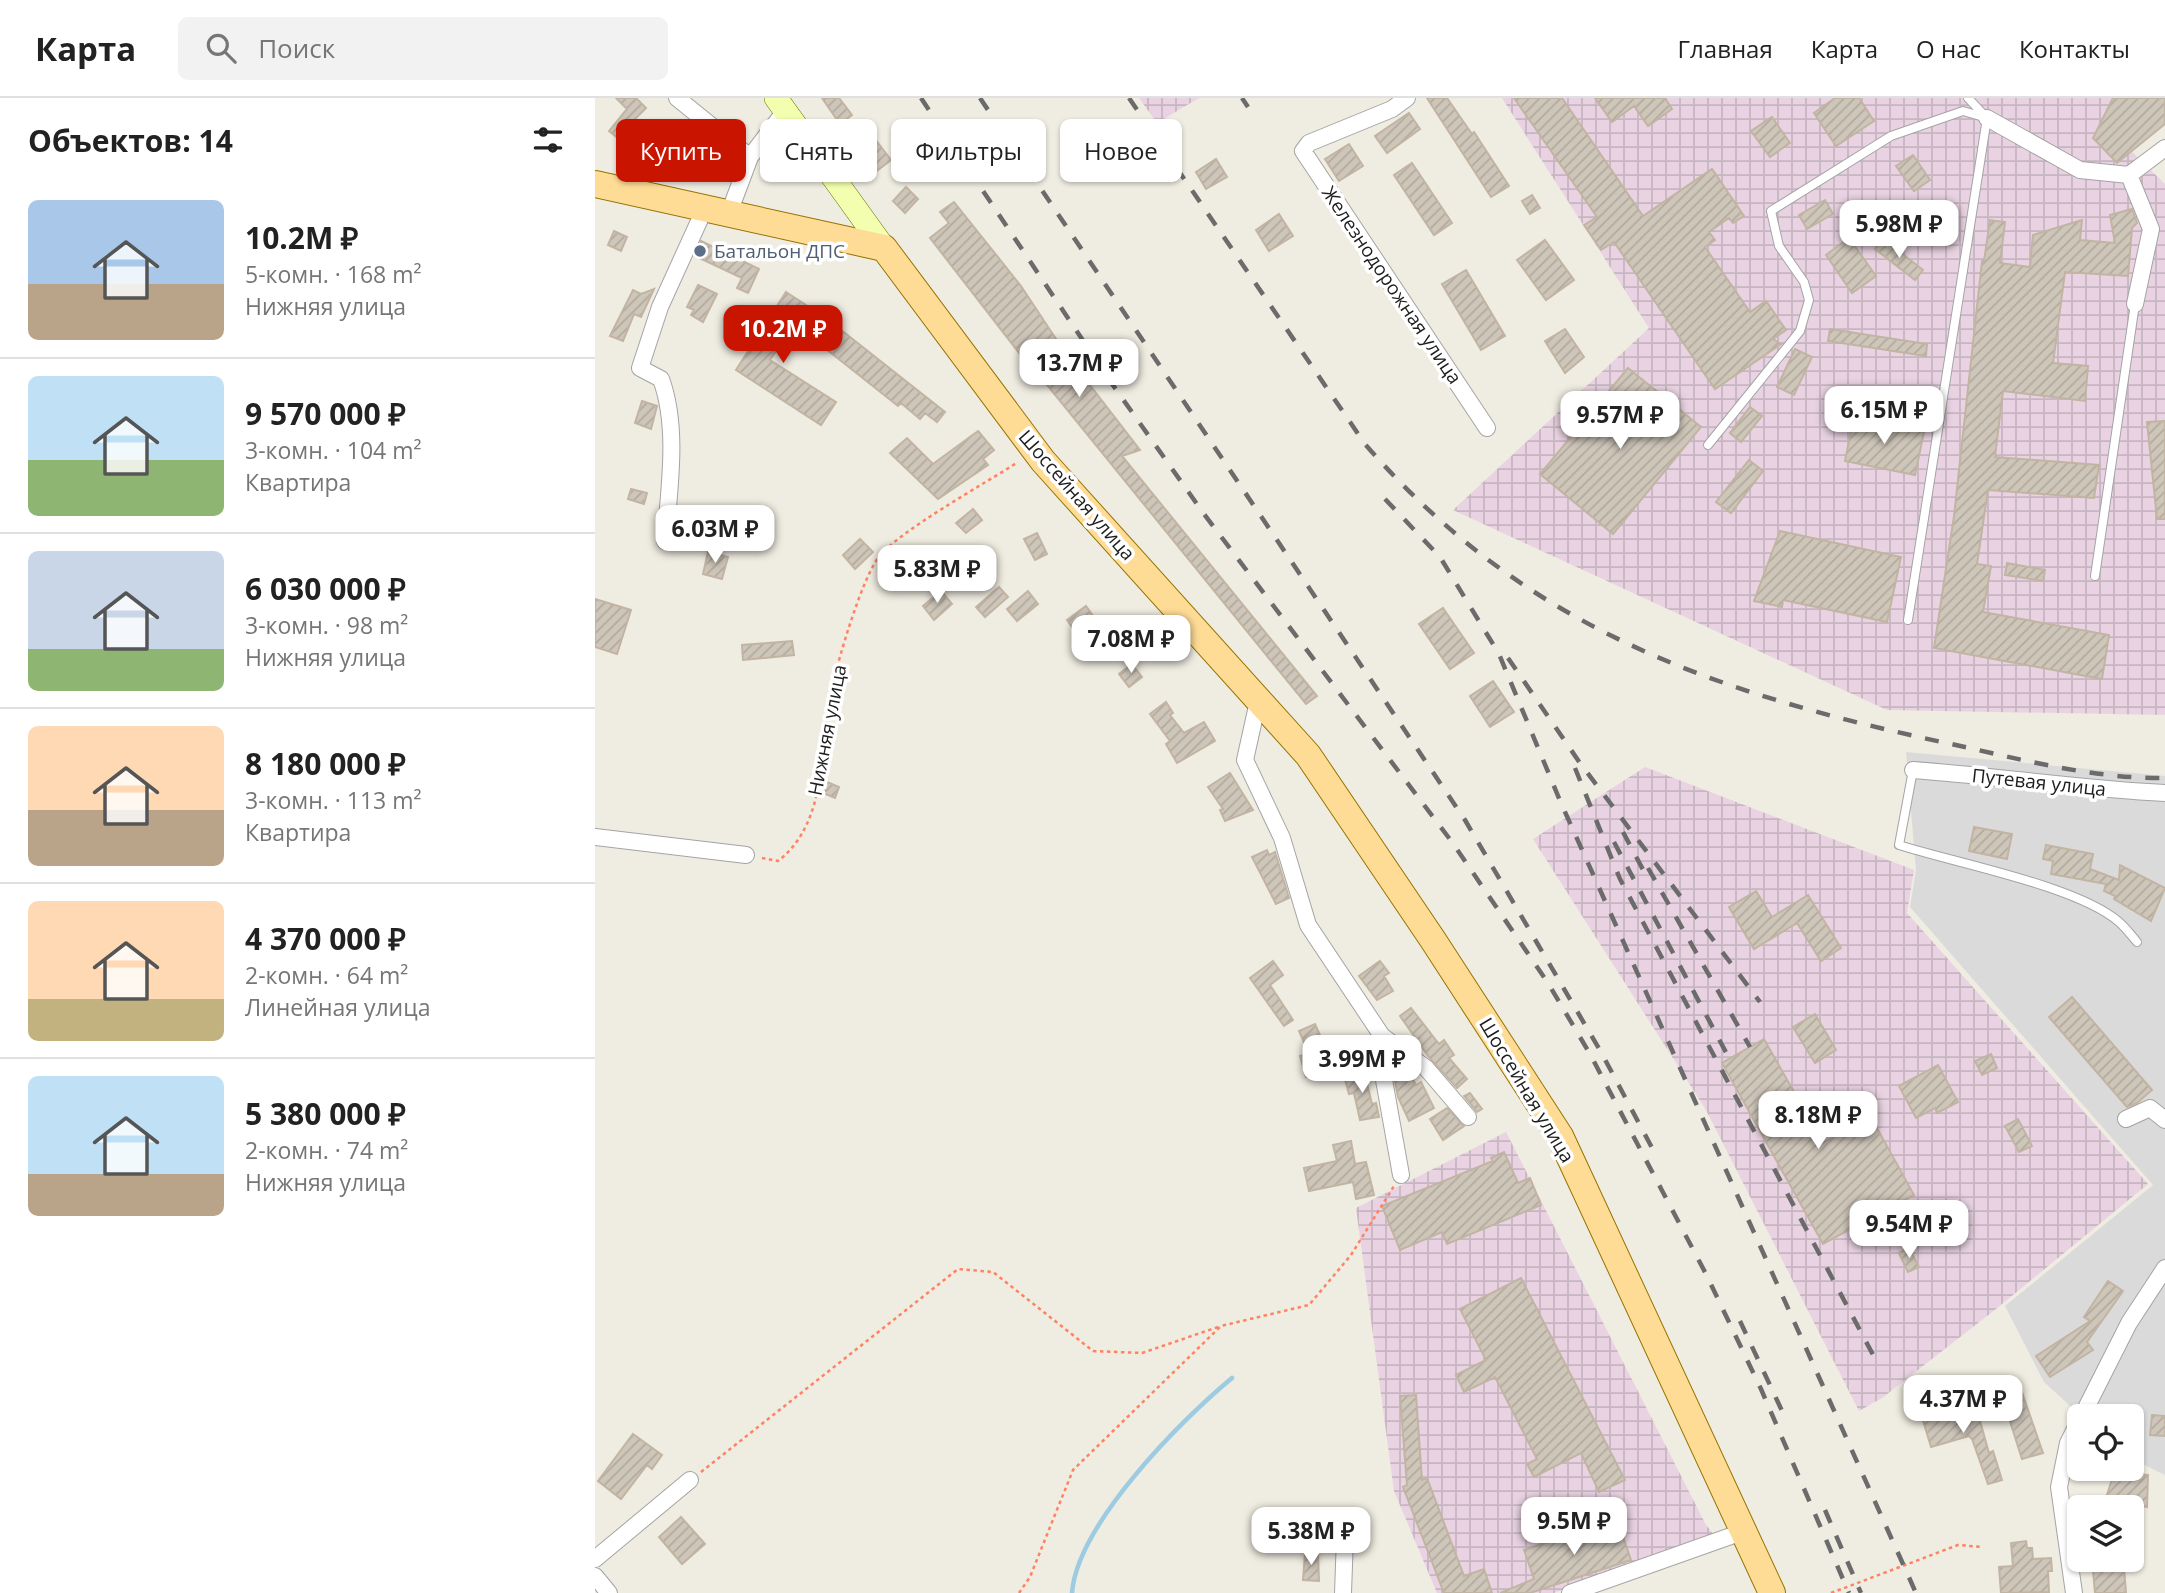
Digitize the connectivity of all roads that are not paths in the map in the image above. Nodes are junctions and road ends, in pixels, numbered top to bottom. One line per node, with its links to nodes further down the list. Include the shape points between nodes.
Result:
1 (677, 98): 7 (street)
2 (1407, 98): 13 (street, Железнодорожная улица, via 1392,109 1309,143 1303,151)
3 (1968, 98): 5 (lane)
4 (780, 104): 7 (street); 11 (street)
5 (1987, 118): 8 (street, via 2080,170); 14 (lane, via 1963,111 1891,136 1771,211 1779,246 1804,282 1809,300 1800,331); 17 (lane)
6 (2165, 148): 8 (street)
7 (750, 157): 10 (street)
8 (2129, 175): 12 (street, via 2151,229)
9 (595, 184): 10 (main road)
10 (717, 211): 11 (main road); 15 (street, via 660,307 640,368 660,379 669,401)
11 (884, 248): 18 (main road, Шоссейная улица, via 1035,450)
12 (2135, 304): 16 (lane)
13 (1487, 428)
14 (1708, 445)
15 (665, 541)
16 (2095, 576)
17 (1907, 620)
18 (1259, 697): 24 (street, via 1245,760 1282,838 1308,925); 33 (main road, Шоссейная улица, via 1308,755 1560,1136)
19 (1913, 770): 20 (street, Путевая улица, via 2089,790); 23 (lane, via 1899,845 2047,887 2118,921)
20 (2165, 793)
21 (595, 837): 22 (street)
22 (746, 855)
23 (2137, 942)
24 (1382, 1036): 25 (street, via 1426,1068); 28 (street, via 1379,1052)
25 (1468, 1117)
26 (2126, 1119): 27 (street, via 2150,1108)
27 (2165, 1120)
28 (1401, 1175)
29 (2165, 1268): 30 (street, via 2129,1323)
30 (2088, 1404)
31 (2067, 1448): 41 (street, via 2059,1487)
32 (690, 1480): 35 (street)
33 (1745, 1531): 39 (street); 40 (main road, Шоссейная улица)
34 (1345, 1537): 38 (street)
35 (595, 1559)
36 (595, 1576): 37 (street)
37 (609, 1593)
38 (1343, 1593)
39 (1570, 1593)
40 (1772, 1593)
41 (2074, 1593)

